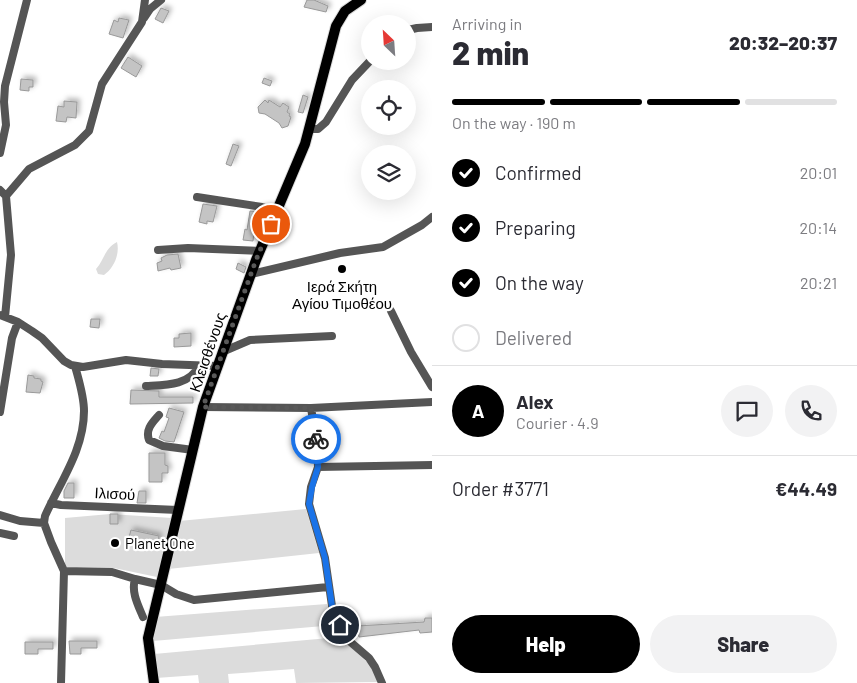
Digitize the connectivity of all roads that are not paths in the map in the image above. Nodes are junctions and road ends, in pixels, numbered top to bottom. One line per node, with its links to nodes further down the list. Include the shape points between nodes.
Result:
1 (27, 0): 10 (street, via 6,86 6,125)
2 (145, 0): 5 (street)
3 (161, 0): 5 (street)
4 (362, 0): 9 (main road, Κλεισθένους, via 345,11 336,26)
5 (142, 22): 11 (street, via 102,84 92,122 84,137 29,170)
6 (432, 27): 7 (street)
7 (416, 28)
8 (361, 70): 9 (street, via 324,125 318,130)
9 (309, 129): 13 (main road, Κλεισθένους)
10 (0, 153)
11 (3, 193): 19 (street, via 10,255)
12 (197, 197): 13 (street)
13 (277, 211): 16 (main road, Κλεισθένους)
14 (432, 217): 17 (street, via 383,248 340,253)
15 (158, 250): 16 (street)
16 (260, 251): 17 (main road, Κλεισθένους)
17 (250, 274): 22 (main road, Κλεισθένους)
18 (391, 311): 27 (street)
19 (2, 316): 20 (street)
20 (18, 322): 23 (street, via 42,338 64,361); 31 (street, via 12,338)
21 (332, 336): 22 (street, via 252,340)
22 (222, 352): 25 (main road, Κλεισθένους)
23 (75, 366): 24 (street, via 126,360); 36 (street, via 84,402 83,427 77,450)
24 (199, 366): 25 (street); 26 (street, via 182,382)
25 (217, 366): 29 (main road, Κλεισθένους)
26 (146, 386)
27 (432, 387)
28 (432, 402): 30 (street)
29 (203, 407): 30 (street); 33 (main road, Κλεισθένους)
30 (311, 408): 35 (street)
31 (0, 412)
32 (159, 415): 33 (street, via 148,431 149,440 163,446)
33 (193, 450): 37 (main road, Κλεισθένους)
34 (432, 465): 35 (street)
35 (318, 467): 45 (street, via 309,504 325,558)
36 (51, 503): 37 (street, Ιλισού); 39 (street)
37 (178, 510): 44 (main road, Κλεισθένους)
38 (0, 515): 39 (street)
39 (44, 523): 42 (street)
40 (0, 533): 41 (street)
41 (14, 536)
42 (64, 571): 43 (street, via 108,571); 47 (street)
43 (135, 580): 44 (street); 46 (street, via 135,599)
44 (161, 586): 45 (street, via 194,600); 48 (main road, Κλεισθένους, via 148,638)
45 (328, 587): 49 (street, via 332,606 347,639 369,658)
46 (143, 617)
47 (62, 683)
48 (154, 683)
49 (382, 683)

